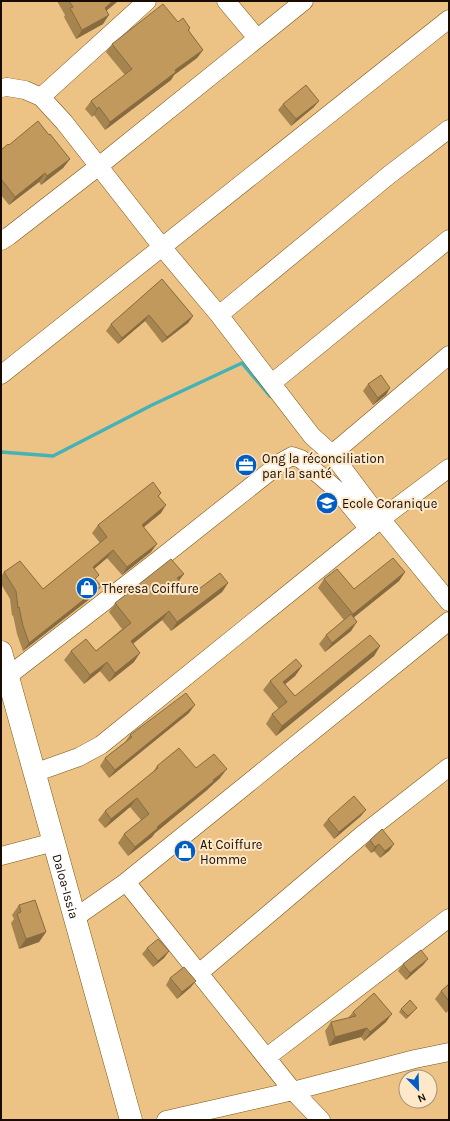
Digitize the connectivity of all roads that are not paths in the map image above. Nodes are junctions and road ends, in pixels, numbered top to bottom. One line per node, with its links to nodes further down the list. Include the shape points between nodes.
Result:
1 (147, 1): 7 (street)
2 (226, 1): 5 (street)
3 (304, 1): 5 (street)
4 (449, 19): 12 (street)
5 (257, 38): 9 (street)
6 (1, 88): 7 (street, via 25,90)
7 (41, 97): 9 (street)
8 (449, 129): 13 (street, via 382,180)
9 (99, 166): 11 (street); 12 (street)
10 (449, 239): 16 (street)
11 (1, 241)
12 (162, 247): 13 (street); 15 (street)
13 (219, 315): 16 (street)
14 (449, 355): 17 (street)
15 (1, 375)
16 (272, 383): 17 (street)
17 (324, 447): 19 (street)
18 (449, 468): 19 (street)
19 (375, 524): 20 (street); 23 (street, via 300,459 292,456 283,460 158,561); 25 (street, via 101,745 79,757)
20 (449, 602)
21 (449, 621): 28 (street)
22 (1, 652): 23 (main road, Daloa-Issia)
23 (8, 676): 25 (main road, Daloa-Issia)
24 (449, 767): 31 (street, via 362,835)
25 (34, 772): 26 (main road, Daloa-Issia)
26 (54, 842): 27 (street); 29 (main road, Daloa-Issia)
27 (1, 856)
28 (126, 882): 29 (street); 31 (street)
29 (76, 917): 35 (main road, Daloa-Issia)
30 (449, 918): 33 (street)
31 (198, 973): 33 (street)
32 (449, 1052): 34 (street)
33 (267, 1057): 34 (street)
34 (294, 1091): 36 (street); 37 (street)
35 (132, 1120)
36 (166, 1120)
37 (321, 1120)

